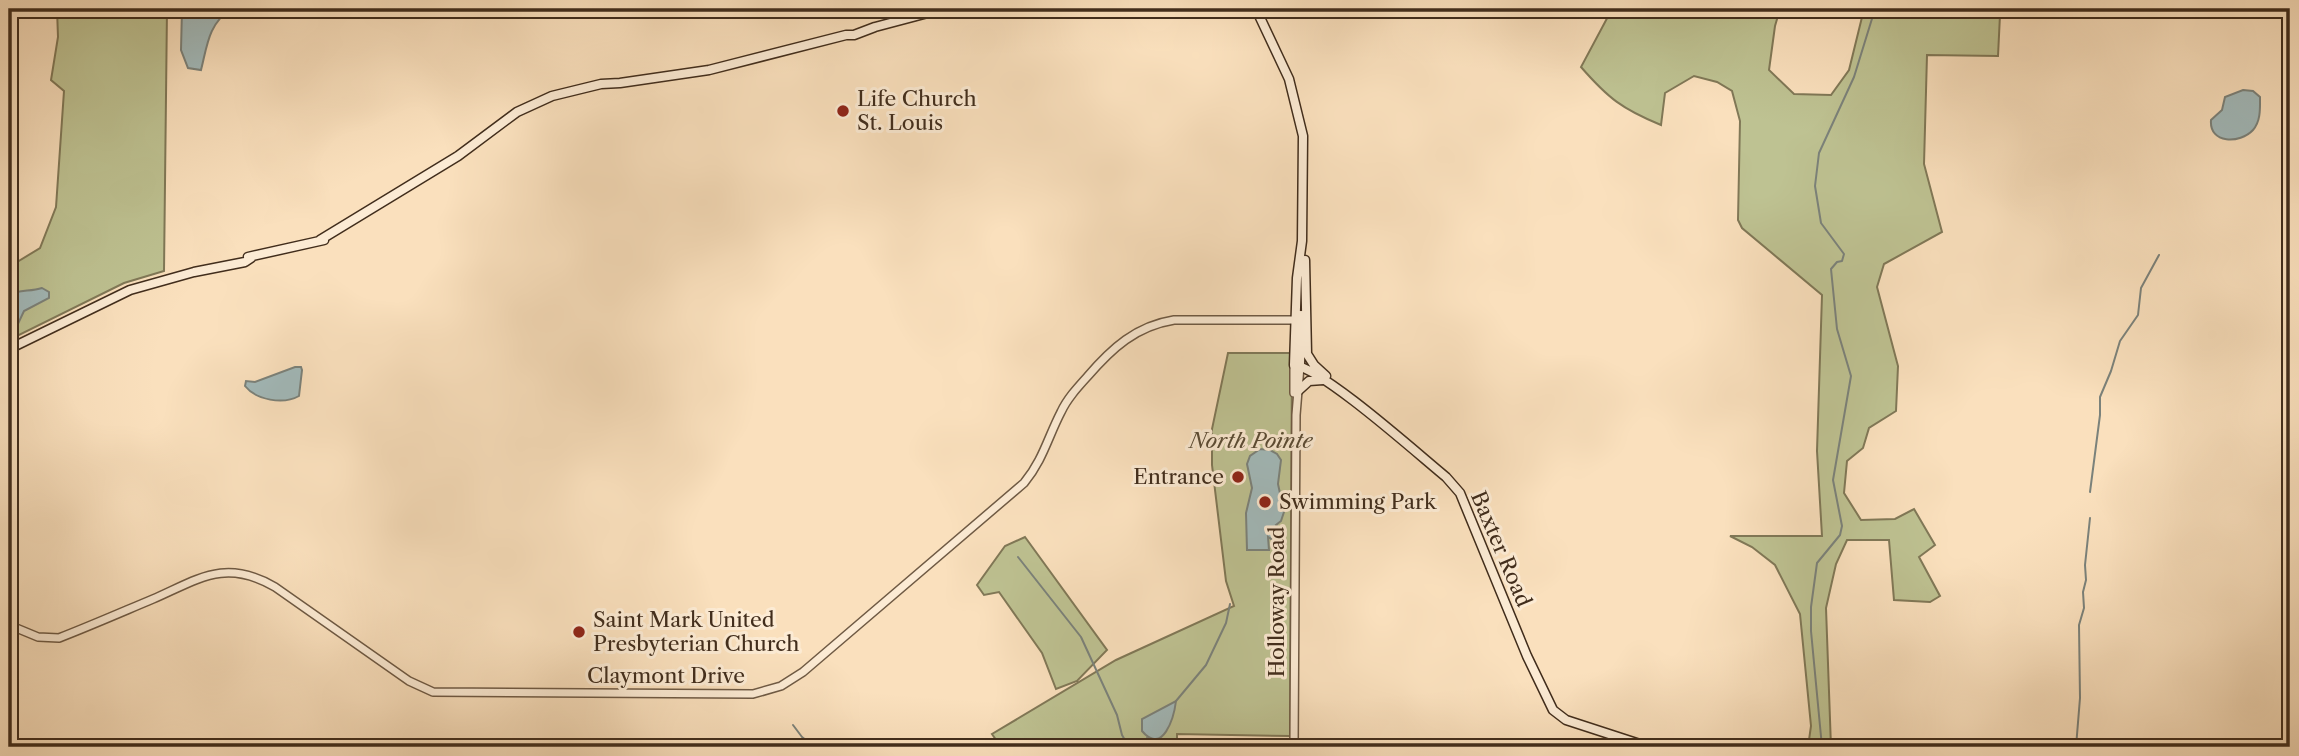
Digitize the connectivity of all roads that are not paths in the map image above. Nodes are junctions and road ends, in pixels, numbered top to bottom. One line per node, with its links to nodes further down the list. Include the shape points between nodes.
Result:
1 (943, 9): 5 (main road, via 728,66 620,83 557,99 505,123 330,239 130,290)
2 (1256, 9): 3 (main road, via 1283,63 1303,136)
3 (1302, 241): 4 (main road); 9 (main road, via 1307,354)
4 (1298, 320): 6 (main road); 11 (street, Claymont Drive, via 1174,320 1135,332 1103,358 1073,393 1040,462 1024,483 803,672 781,686 753,694 426,690 275,587 253,576 232,573 188,581 59,638 38,637)
5 (9, 349)
6 (1297, 366): 7 (main road, Baxter Road); 8 (street, Holloway Road); 10 (street, Holloway Road)
7 (1327, 381): 8 (main road, via 1313,379); 9 (main road, Baxter Road)
8 (1298, 391): 10 (street, Holloway Road)
9 (1353, 402): 13 (main road, Baxter Road, via 1460,493 1553,710 1566,720)
10 (1296, 415): 12 (street, Holloway Road)
11 (9, 625)
12 (1294, 747)
13 (1649, 747)

